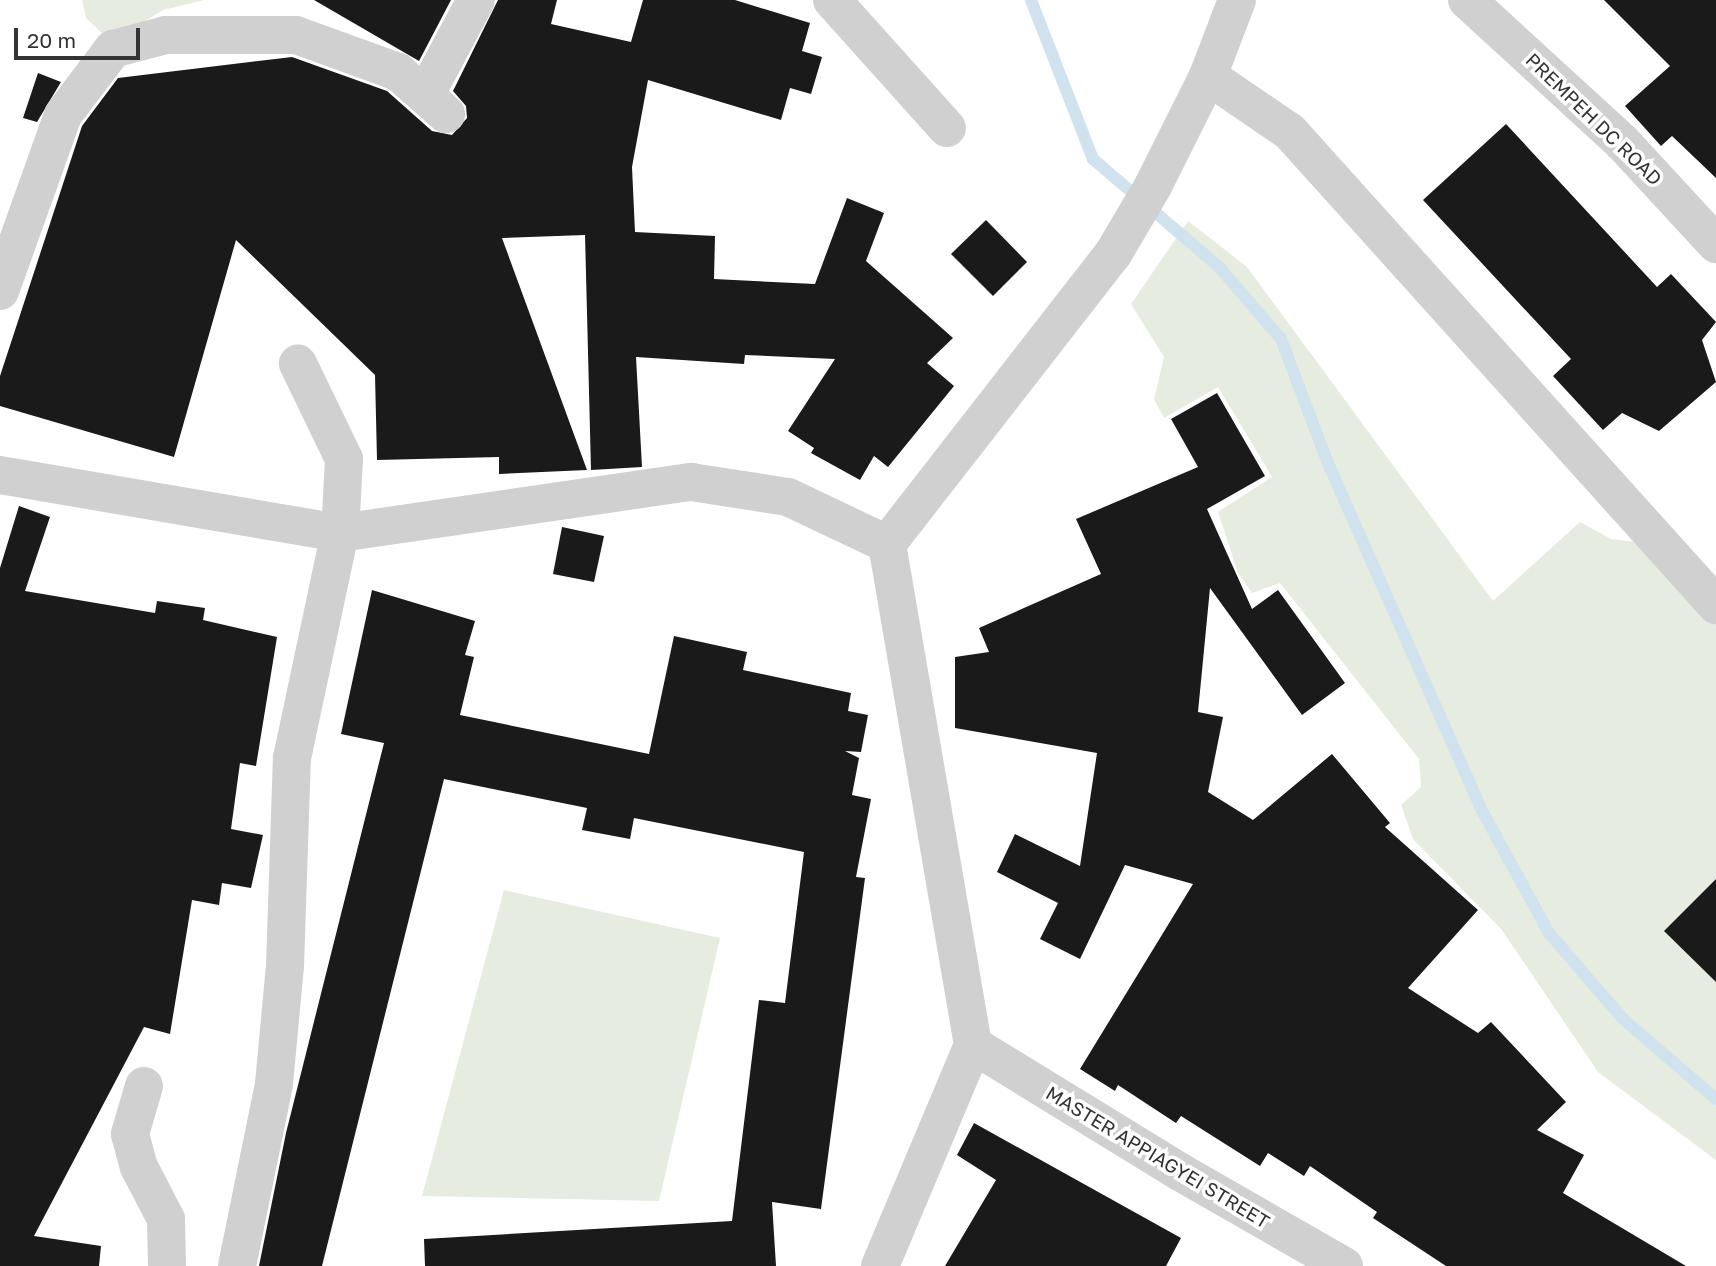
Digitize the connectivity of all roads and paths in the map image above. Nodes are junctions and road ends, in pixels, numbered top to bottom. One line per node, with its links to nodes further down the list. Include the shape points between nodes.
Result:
1 (476, 0): 8 (street, via 436,103 398,72 296,35 166,35 113,49 63,115)
2 (832, 0): 6 (street)
3 (1237, 0): 5 (street)
4 (1467, 0): 7 (street, PREMPEH DC ROAD, via 1622,142)
5 (1208, 76): 12 (street, via 1113,254); 13 (street, via 1290,132)
6 (947, 128)
7 (1716, 244)
8 (0, 291)
9 (298, 364): 11 (street, via 344,459)
10 (0, 475): 11 (street)
11 (340, 533): 12 (street, via 691,482 788,497); 17 (street, via 292,758 285,966 274,1084)
12 (887, 544): 14 (street)
13 (1716, 605)
14 (974, 1045): 18 (street); 19 (street, MASTER APPIAGYEI STREET)
15 (144, 1086): 16 (street, via 131,1134 139,1167 166,1219)
16 (167, 1266)
17 (237, 1266)
18 (880, 1266)
19 (1344, 1266)

